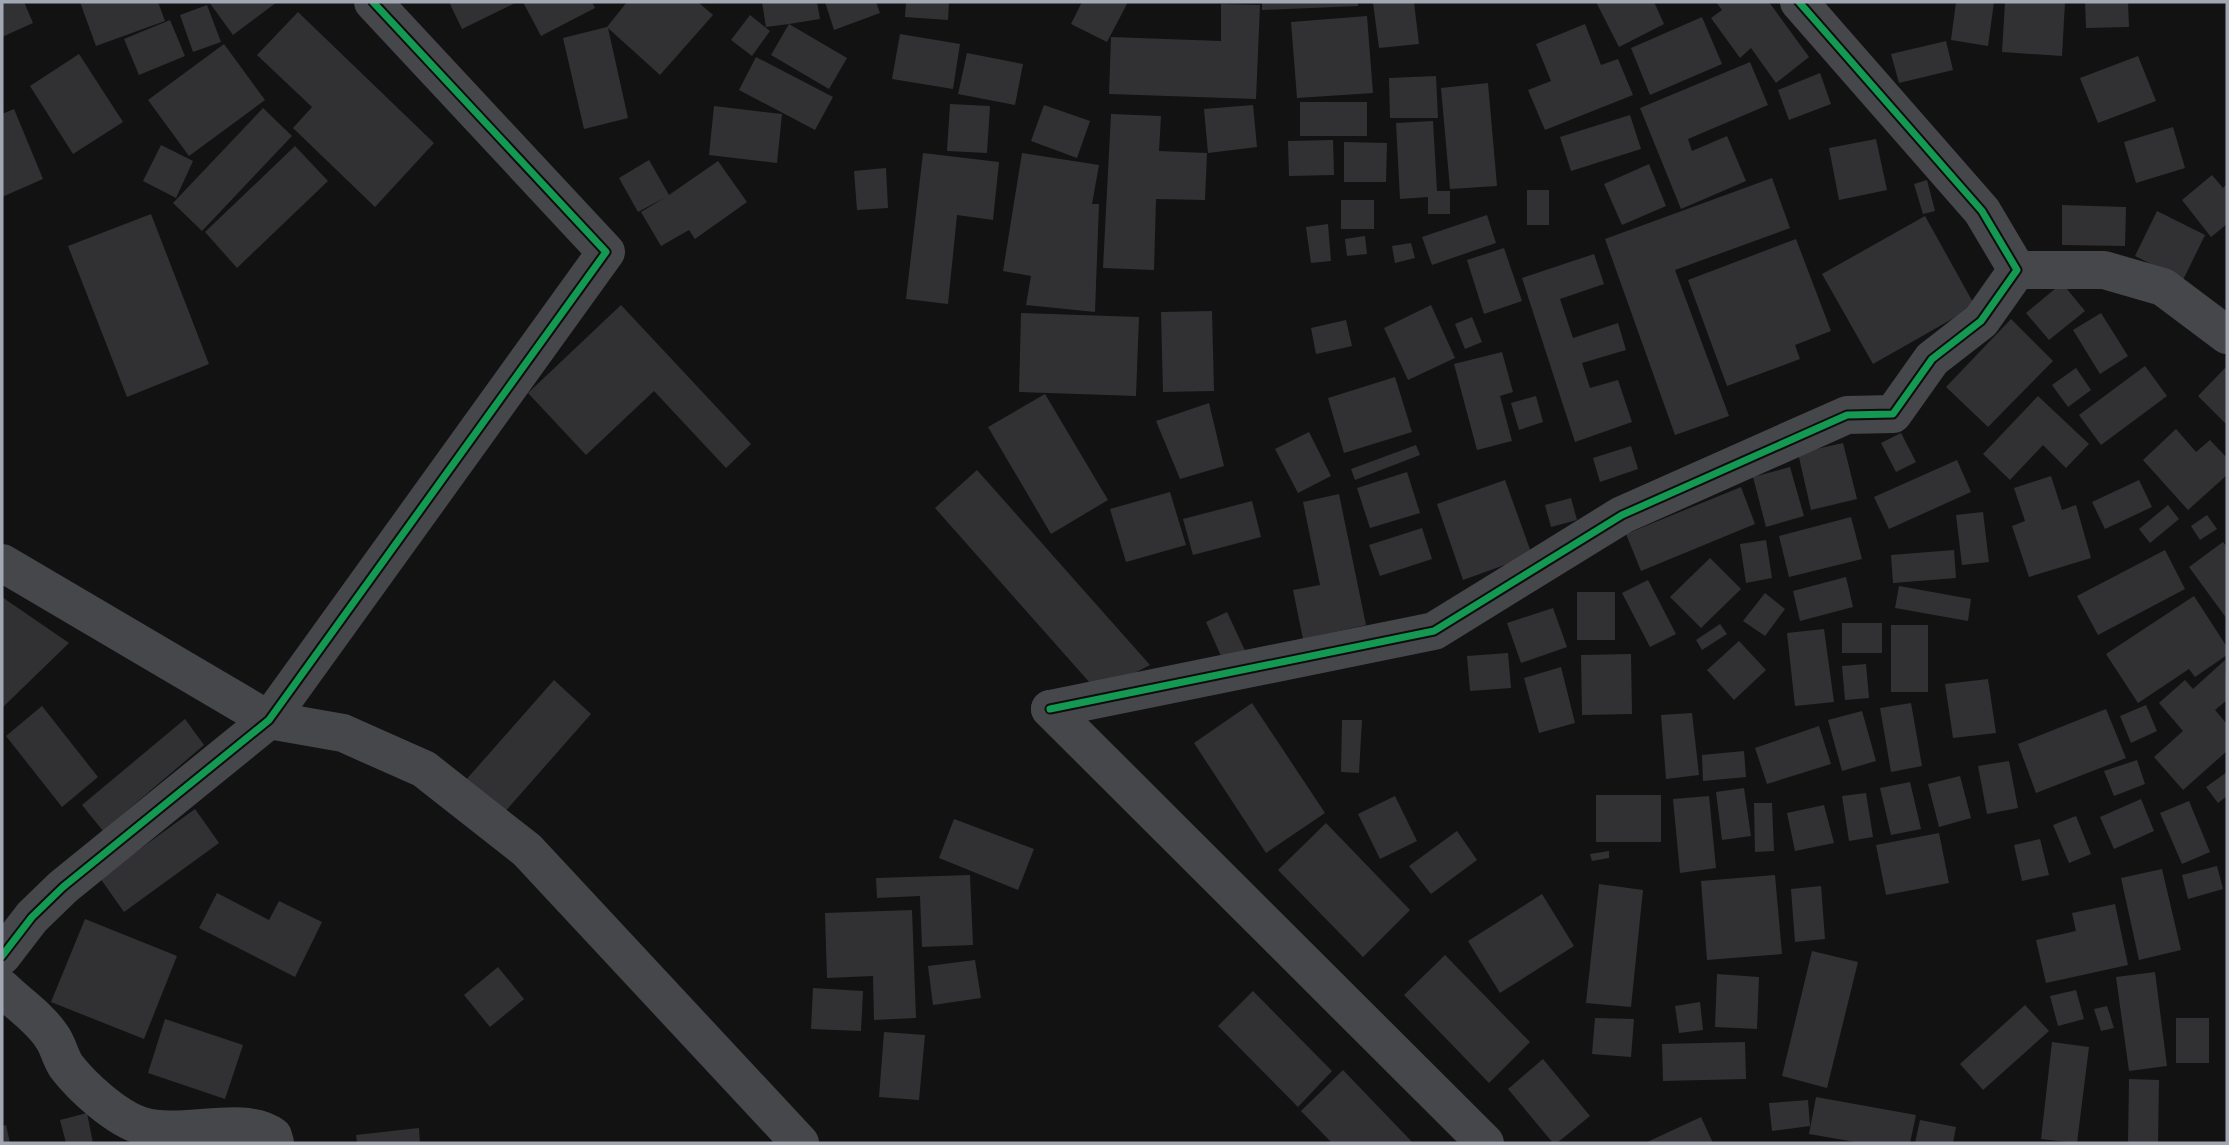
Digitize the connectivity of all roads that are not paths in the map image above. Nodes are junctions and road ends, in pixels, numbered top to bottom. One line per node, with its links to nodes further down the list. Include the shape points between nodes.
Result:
1 (373, 2): 6 (street, via 606,252)
2 (1799, 2): 3 (street, via 1983,211)
3 (2017, 270): 4 (street, via 2104,270 2163,287); 11 (street, via 1981,321 1932,359 1893,414 1847,415 1622,516 1434,631 1050,709)
4 (2227, 335)
5 (2, 563): 6 (street)
6 (269, 720): 7 (street, via 63,887); 10 (street, via 343,733 424,769 527,850)
7 (2, 956)
8 (2, 988): 9 (street, via 51,1035 66,1065 112,1108 139,1125 166,1131 250,1127 265,1130)
9 (275, 1143)
10 (800, 1143)
11 (1485, 1143)

